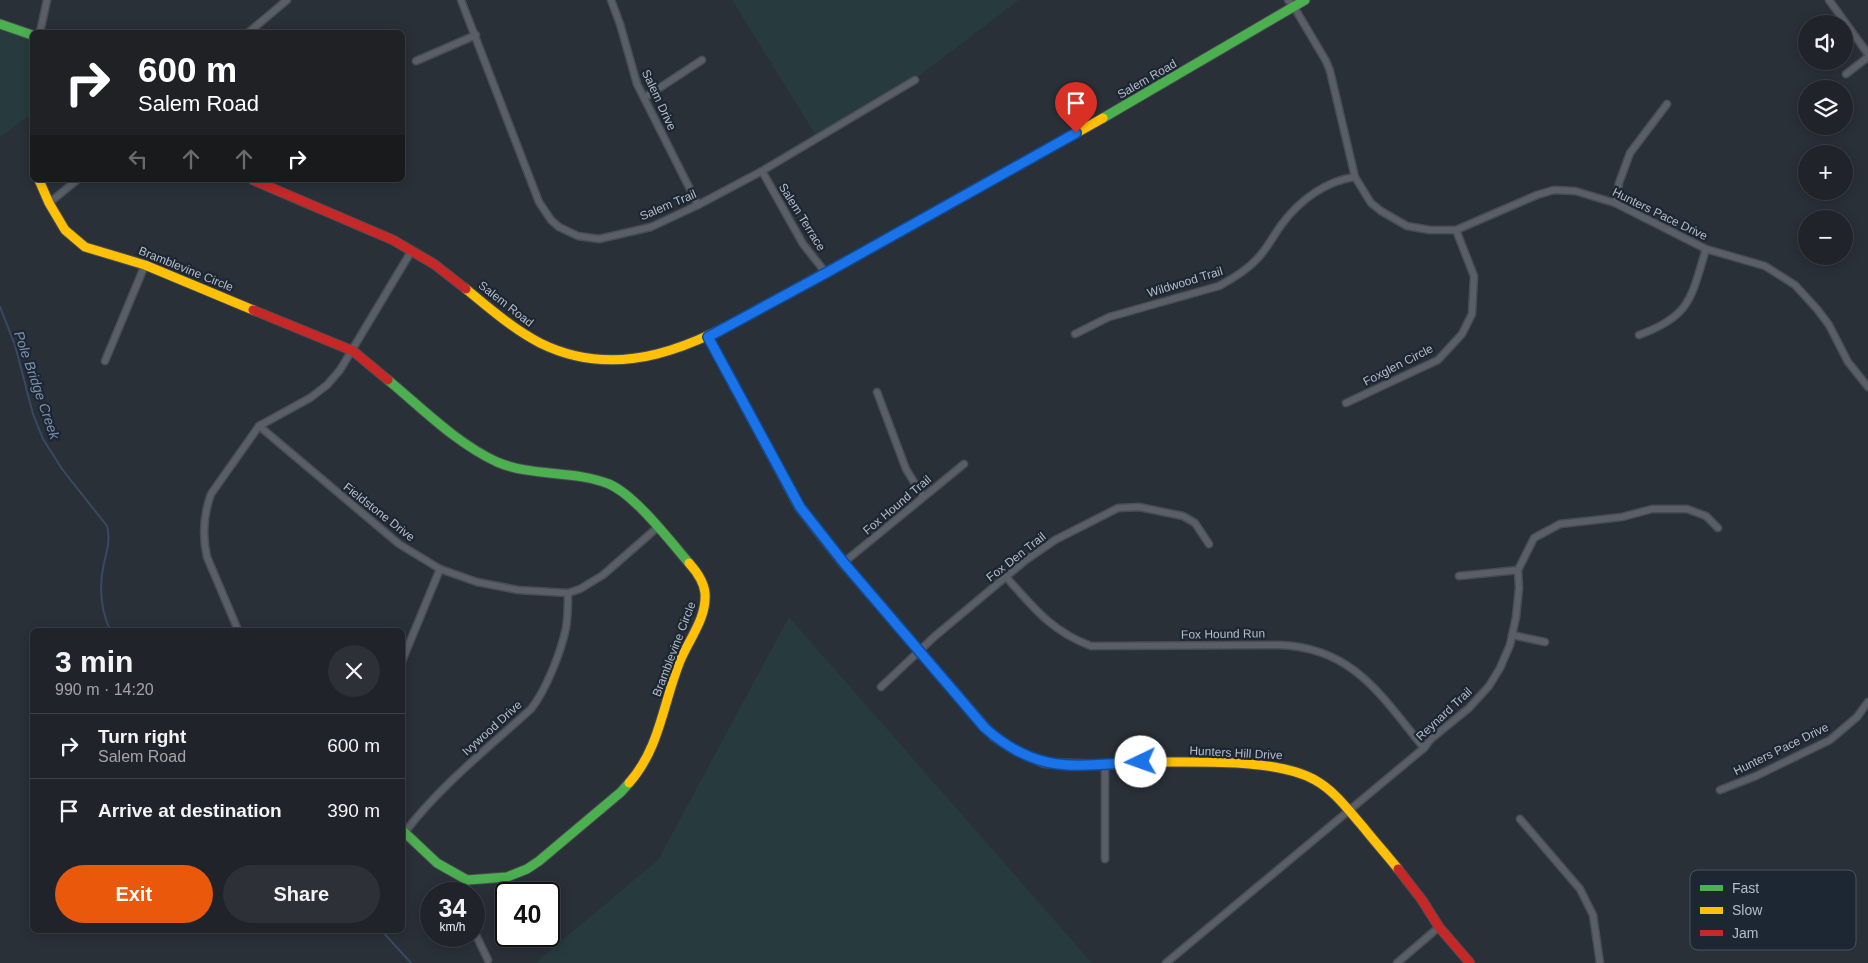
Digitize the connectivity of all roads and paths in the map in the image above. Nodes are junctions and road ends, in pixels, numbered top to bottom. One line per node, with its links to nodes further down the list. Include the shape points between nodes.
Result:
1 (48, 0): 9 (street)
2 (287, 0): 10 (street)
3 (461, 0): 12 (street, Salem Trail)
4 (610, 0): 18 (street, Salem Drive)
5 (1305, 0): 7 (street, Salem Road)
6 (1829, 0): 13 (street)
7 (1291, 3): 21 (street, Hunters Pace Drive, via 1330,71); 32 (street, Salem Road, via 1158,87)
8 (0, 24): 11 (street)
9 (40, 30)
10 (255, 30)
11 (30, 34)
12 (476, 35): 15 (street); 27 (street, Salem Trail, via 539,202 559,227 578,236 600,238 651,227)
13 (1868, 55): 16 (street)
14 (702, 60): 18 (street)
15 (416, 61)
16 (1846, 74)
17 (915, 80): 20 (street, Salem Trail)
18 (644, 98): 27 (street, Salem Drive)
19 (1667, 104): 26 (street, via 1630,152)
20 (762, 171): 27 (street, Salem Trail); 32 (street, Salem Terrace, via 804,244)
21 (1355, 178): 28 (street, Hunters Pace Drive, via 1371,203 1407,226); 33 (street, Wildwood Trail, via 1342,179 1302,201 1256,261 1230,280 1219,286 1108,317)
22 (40, 182): 25 (street, Bramblevine Circle)
23 (75, 182): 25 (street)
24 (257, 182): 30 (street, Salem Road)
25 (49, 203): 31 (street, Bramblevine Circle, via 65,230 85,247)
26 (1615, 203): 28 (street, Hunters Pace Drive, via 1575,191 1554,190); 29 (street, Hunters Pace Drive)
27 (698, 205)
28 (1456, 230): 40 (street, Foxglen Circle, via 1474,276 1472,314 1462,334 1438,360)
29 (1706, 249): 34 (street, via 1686,305 1678,315 1657,329); 38 (street, Hunters Pace Drive, via 1765,266 1795,285 1829,325 1848,362)
30 (412, 250): 35 (street, Salem Road, via 517,331 566,354 608,361 636,360); 36 (street)
31 (146, 265): 36 (street, Bramblevine Circle); 37 (street)
32 (826, 273): 35 (street, Salem Road)
33 (1075, 334)
34 (1639, 335)
35 (708, 337): 47 (street, Hunters Hill Drive, via 800,507)
36 (353, 351): 41 (street, via 327,385); 44 (street, Bramblevine Circle, via 479,453 526,470 609,484 628,495)
37 (105, 361)
38 (1868, 387)
39 (876, 392): 43 (street, via 906,470)
40 (1346, 403)
41 (259, 426): 48 (street, Fieldstone Drive, via 399,544); 53 (street, via 216,485 207,504 203,525 207,557)
42 (964, 464): 43 (street, Fox Hound Trail)
43 (923, 497): 47 (street, Fox Hound Trail)
44 (658, 527): 52 (street, Fieldstone Drive, via 603,575); 68 (street, Bramblevine Circle, via 698,572 705,604 680,661 647,758 621,792 533,865 507,877)
45 (1718, 528): 49 (street, Reynard Trail, via 1706,516 1687,509 1652,509 1622,517 1560,524 1534,538)
46 (1209, 544): 51 (street, Fox Den Trail, via 1195,523 1183,516 1139,507 1118,508 1055,540)
47 (844, 563): 56 (street, Hunters Hill Drive)
48 (440, 569): 52 (street, Fieldstone Drive, via 477,582 518,590); 57 (street)
49 (1518, 570): 50 (street); 54 (street, Reynard Trail, via 1519,588)
50 (1459, 576)
51 (1006, 578): 56 (street, Fox Den Trail); 60 (street, Fox Hound Run, via 1048,623 1066,636 1091,646 1280,645 1323,652 1351,667 1368,681)
52 (568, 593): 65 (street, Ivywood Drive, via 566,628 539,698 517,722 446,784)
53 (237, 628)
54 (1512, 635): 55 (street); 60 (street, Reynard Trail, via 1500,668 1489,686)
55 (1545, 642)
56 (918, 651): 58 (street, Fox Den Trail); 61 (street, Hunters Hill Drive, via 985,728 1011,748 1044,763)
57 (405, 654)
58 (881, 687)
59 (1868, 702): 62 (street, Hunters Pace Drive, via 1857,717 1830,740)
60 (1424, 748): 63 (street, Reynard Trail)
61 (1105, 766): 63 (street, Hunters Hill Drive, via 1141,762 1284,768 1316,780); 67 (street)
62 (1720, 790)
63 (1349, 812): 69 (street, Hunters Hill Drive, via 1396,866); 72 (street, Reynard Trail)
64 (1520, 819): 75 (street, via 1580,889 1593,915)
65 (405, 830)
66 (405, 832): 68 (street, via 437,862)
67 (1105, 859)
68 (467, 880)
69 (1439, 927): 73 (street); 74 (street, Hunters Hill Drive)
70 (482, 947): 71 (street)
71 (488, 960)
72 (1166, 963)
73 (1397, 963)
74 (1470, 963)
75 (1600, 963)

